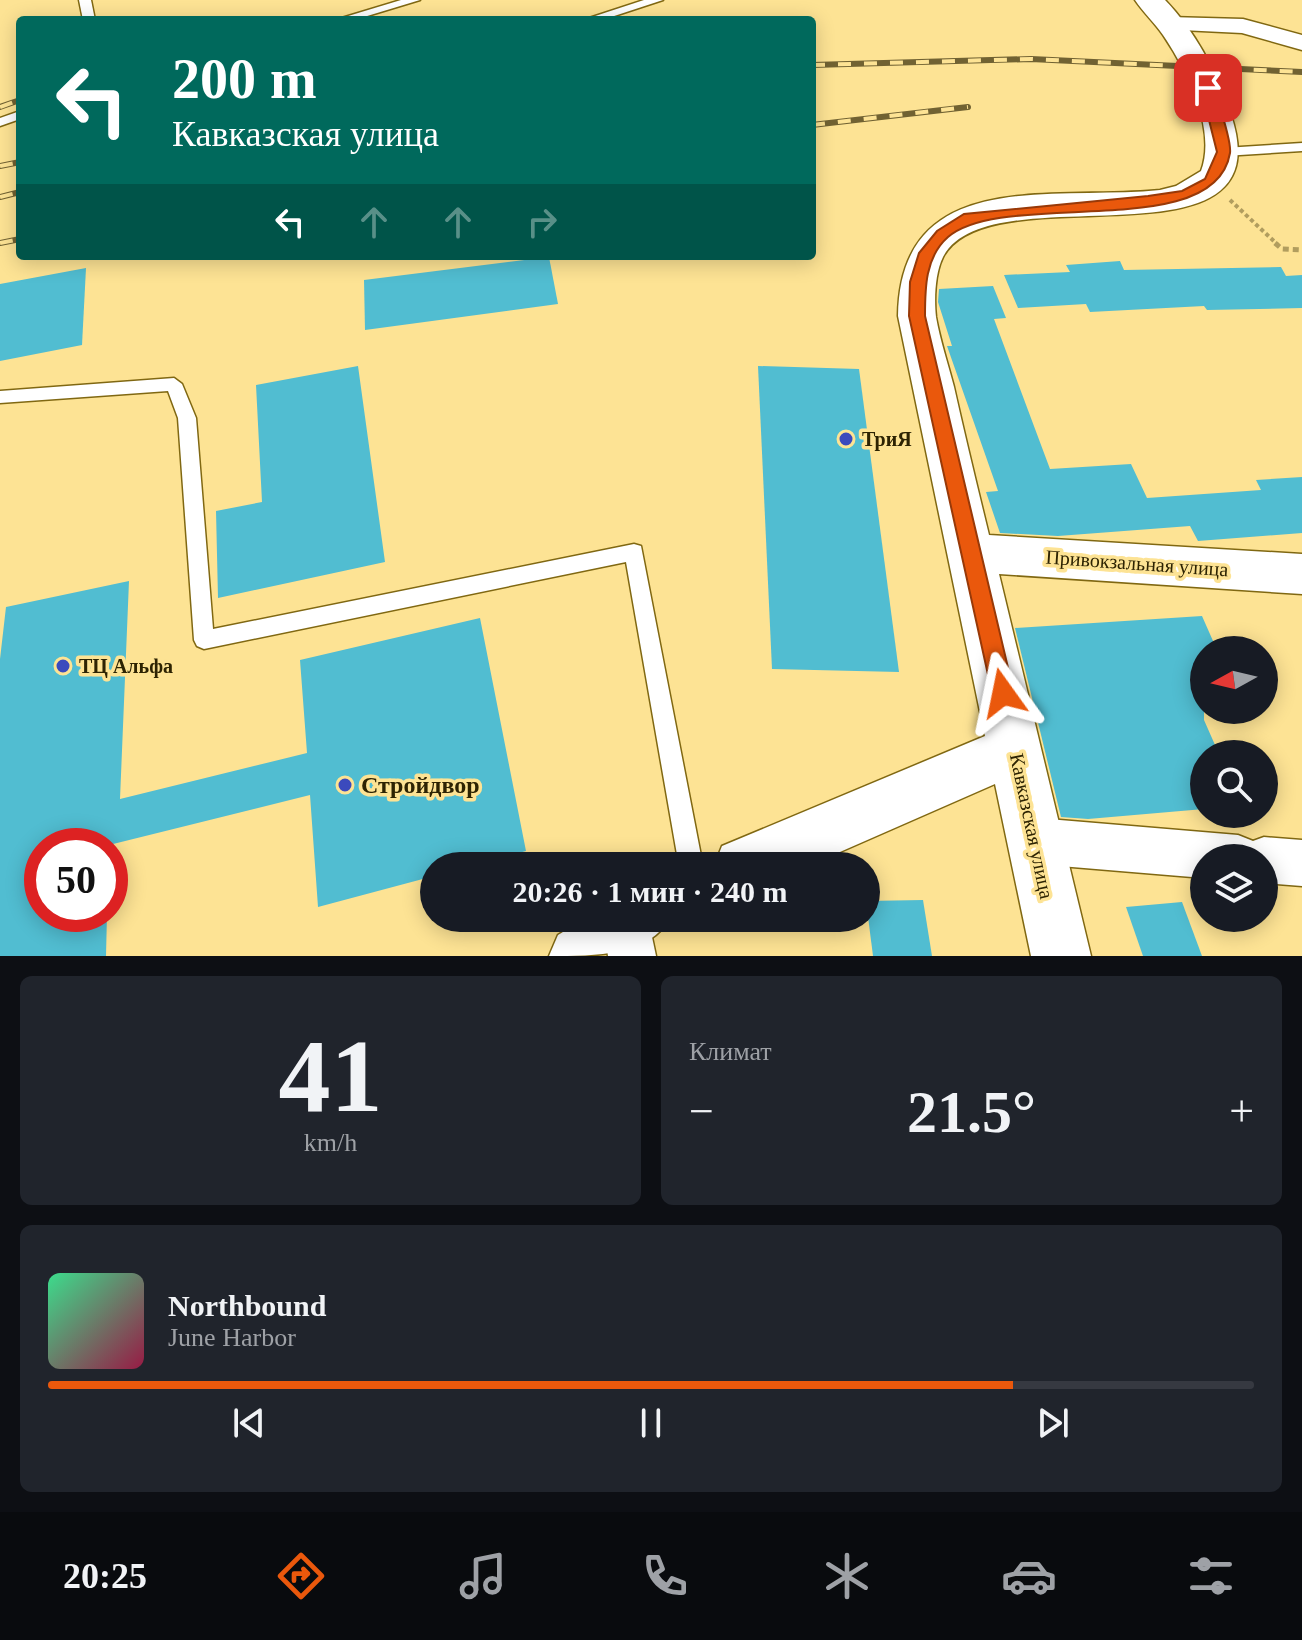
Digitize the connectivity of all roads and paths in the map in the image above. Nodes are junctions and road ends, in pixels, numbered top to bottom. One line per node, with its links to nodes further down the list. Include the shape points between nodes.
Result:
1 (414, 0): 4 (lane)
2 (657, 0): 5 (lane)
3 (1159, 12): 6 (street, via 1243,26); 8 (main road, via 1208,88)
4 (356, 16)
5 (603, 16)
6 (1302, 43)
7 (1302, 147): 8 (lane)
8 (1217, 167): 9 (path, via 1282,249); 11 (main road, Кавказская улица, via 1186,195 969,217 942,234 926,253 917,316)
9 (1302, 250)
10 (0, 397): 15 (lane, via 174,384 187,418 204,640 634,552)
11 (972, 553): 12 (main road, Привокзальная улица); 13 (main road, Кавказская улица)
12 (1302, 574)
13 (1015, 749): 14 (main road, Кавказская улица); 16 (main road)
14 (1036, 841): 17 (street); 22 (main road, Кавказская улица)
15 (688, 852)
16 (775, 852)
17 (1190, 854)
18 (1278, 861): 19 (street)
19 (1302, 863)
20 (634, 933): 21 (main road)
21 (579, 956)
22 (1061, 956)

